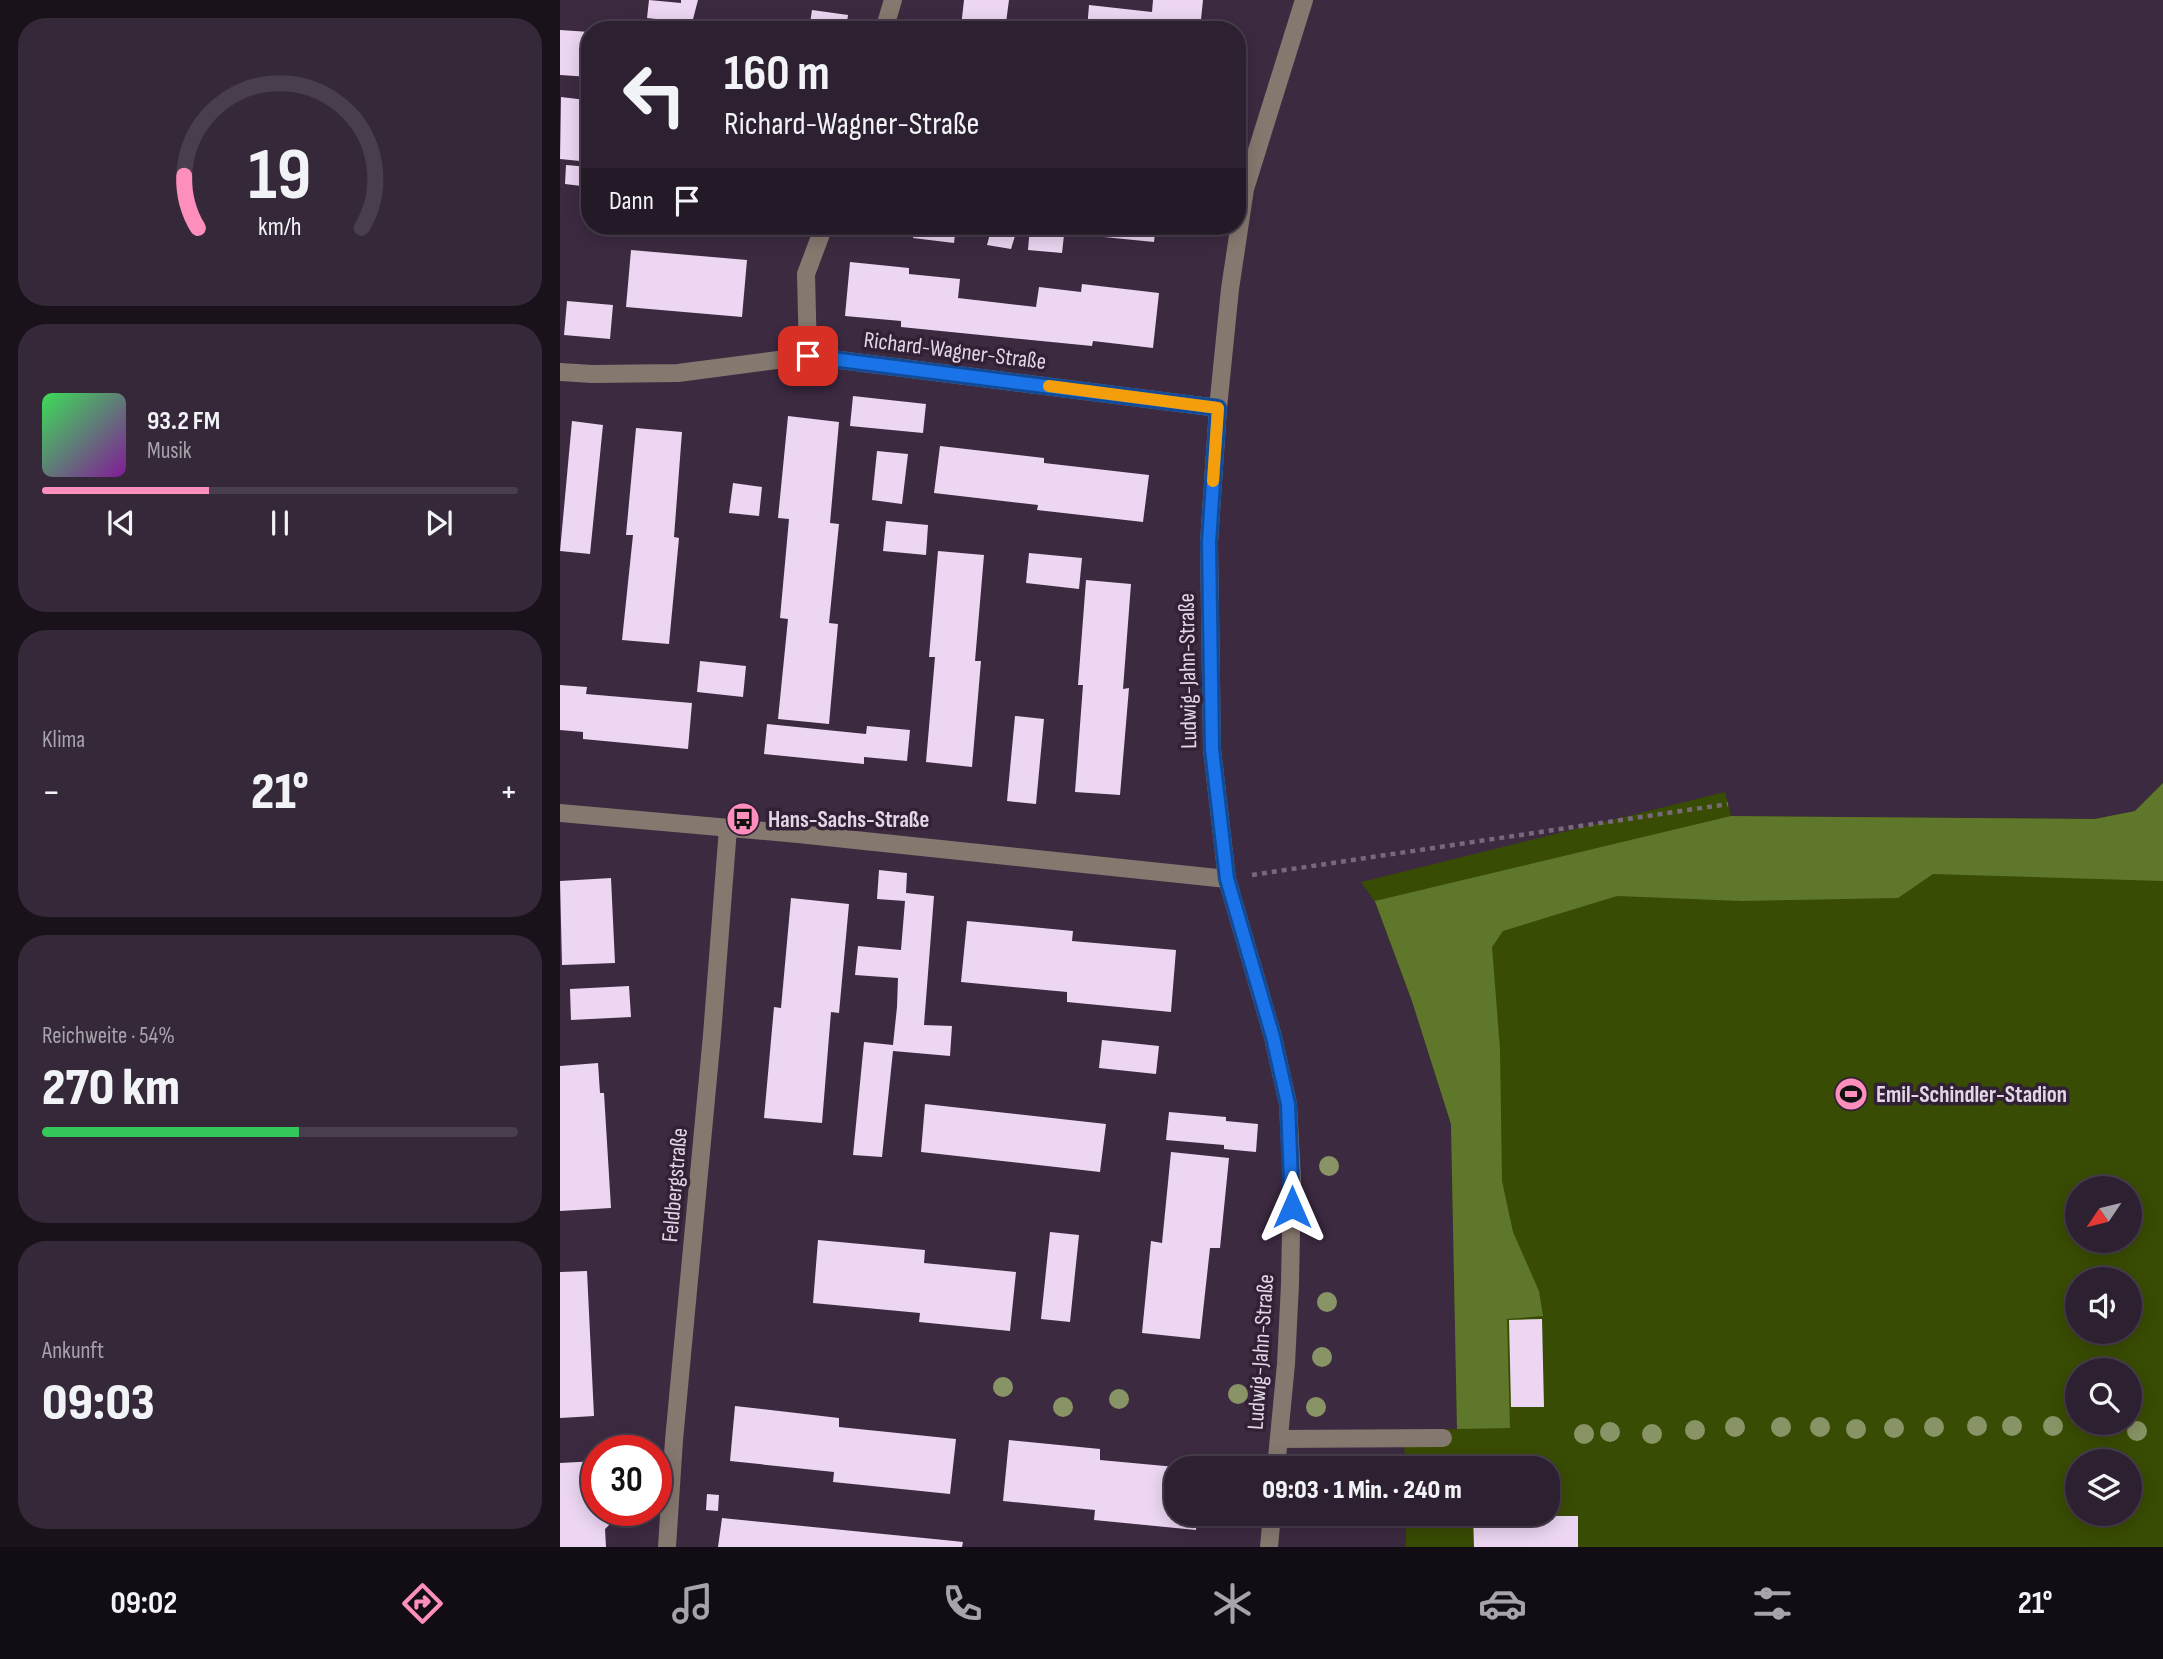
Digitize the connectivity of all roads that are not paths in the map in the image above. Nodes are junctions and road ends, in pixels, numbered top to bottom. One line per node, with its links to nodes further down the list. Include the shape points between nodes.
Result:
1 (893, 0): 3 (street)
2 (1304, 0): 4 (street, Ludwig-Jahn-Straße)
3 (887, 21)
4 (1246, 186)
5 (821, 235): 7 (street, via 806,274)
6 (1238, 235): 9 (street, Ludwig-Jahn-Straße)
7 (808, 356): 8 (street, Richard-Wagner-Straße, via 678,373); 9 (street, Richard-Wagner-Straße)
8 (560, 372)
9 (1218, 408): 12 (street, Ludwig-Jahn-Straße, via 1209,542 1212,749)
10 (560, 813): 11 (street)
11 (728, 828): 12 (street); 17 (street, Feldbergstraße)
12 (1227, 879): 14 (street, Ludwig-Jahn-Straße, via 1288,1104 1290,1271)
13 (1443, 1438): 14 (street)
14 (1279, 1439): 15 (street, Ludwig-Jahn-Straße)
15 (1277, 1456)
16 (1271, 1526): 18 (street)
17 (667, 1547)
18 (1269, 1547)

